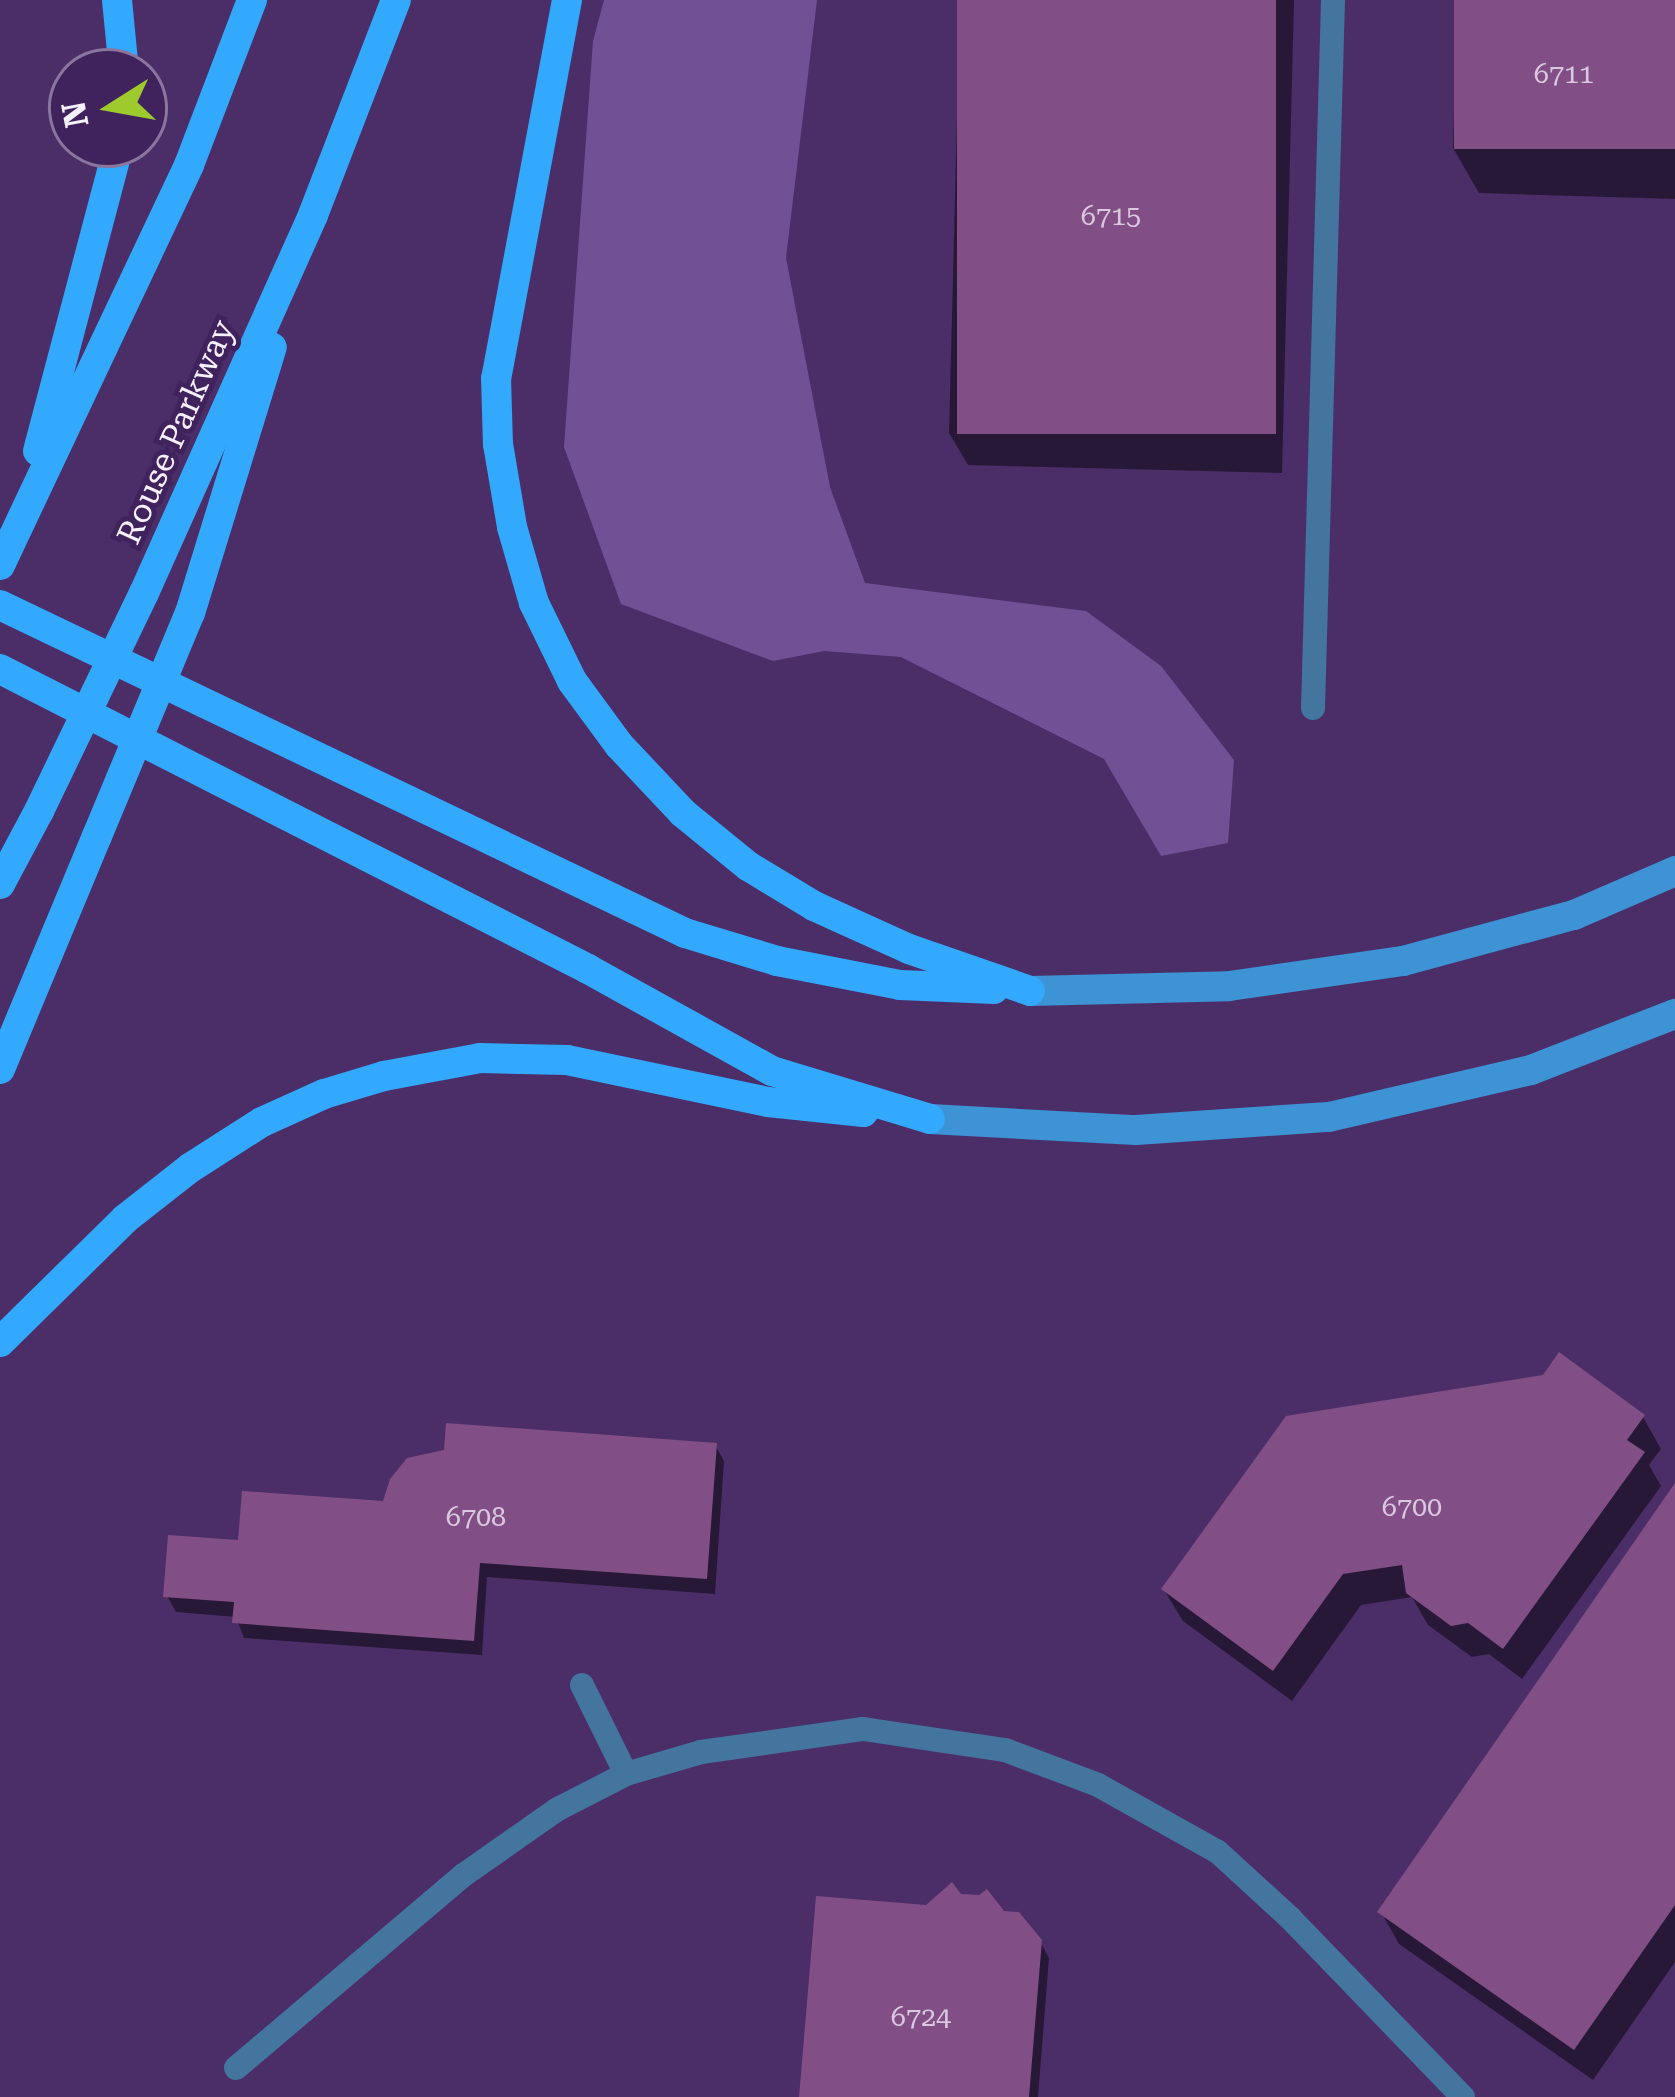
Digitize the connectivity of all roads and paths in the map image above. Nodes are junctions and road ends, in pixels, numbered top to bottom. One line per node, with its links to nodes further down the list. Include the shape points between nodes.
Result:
1 (117, 0): 6 (main road)
2 (252, 0): 9 (main road, via 189,165)
3 (396, 0): 8 (main road, Rouse Parkway)
4 (567, 0): 16 (main road, via 496,378 512,527 534,602 572,681 619,745 682,813 748,866 909,949)
5 (1333, 0): 13 (lane)
6 (122, 48)
7 (113, 168): 9 (main road)
8 (313, 215): 15 (main road, Rouse Parkway, bridge, via 144,592); 18 (main road, bridge, via 190,613)
9 (15, 533): 10 (main road)
10 (0, 565)
11 (0, 605): 16 (main road, via 685,934 900,985)
12 (0, 669): 19 (main road, via 772,1071)
13 (1312, 708)
14 (1675, 871): 16 (street, via 1574,915 1402,961 1229,986)
15 (0, 884)
16 (1030, 991)
17 (1675, 1014): 19 (street, via 1531,1070 1329,1117 1136,1130)
18 (0, 1069)
19 (930, 1119): 20 (main road, via 768,1102 567,1060 480,1058 384,1076 262,1122 190,1168 125,1219)
20 (0, 1342)
21 (582, 1684): 22 (lane)
22 (626, 1774): 23 (lane, via 509,1840); 24 (lane, via 700,1751 863,1729 1004,1750 1098,1785 1218,1852)
23 (236, 2068)
24 (1463, 2097)

